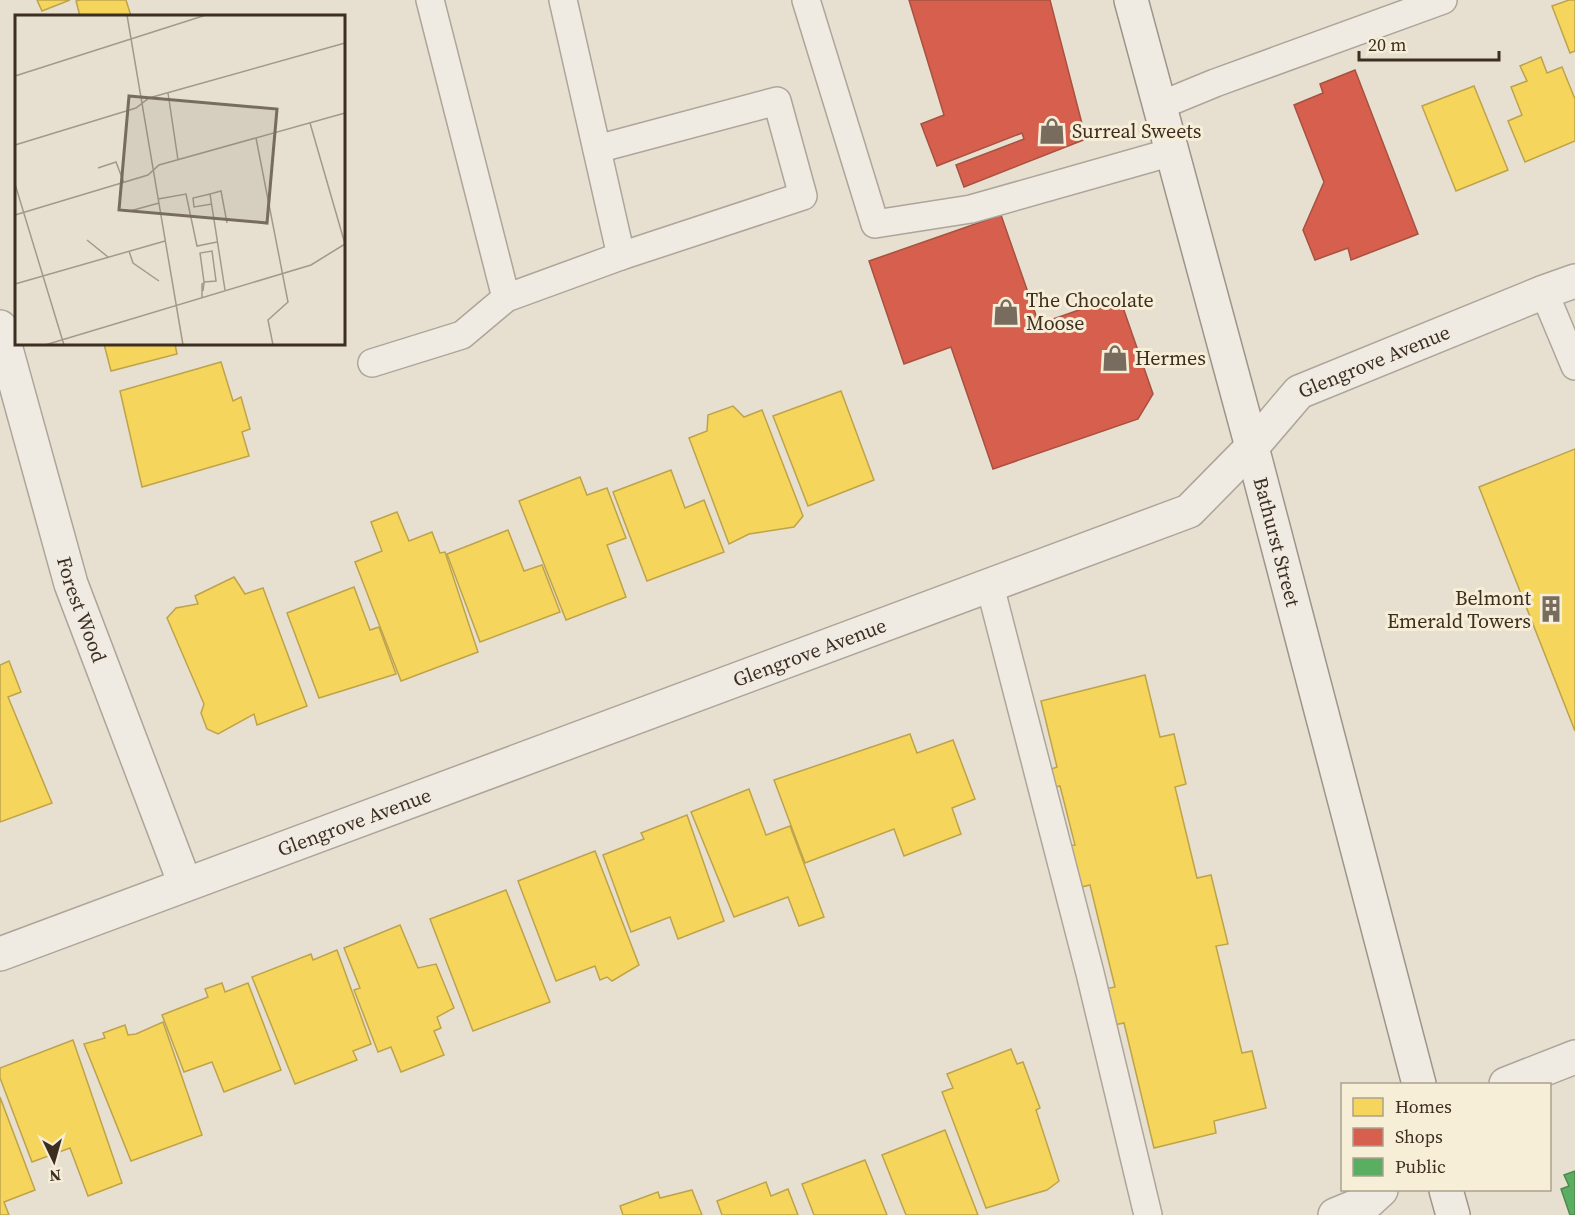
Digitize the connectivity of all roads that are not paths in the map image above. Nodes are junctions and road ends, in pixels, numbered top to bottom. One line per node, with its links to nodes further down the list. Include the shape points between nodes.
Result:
1 (430, 0): 12 (lane)
2 (563, 0): 7 (lane)
3 (806, 0): 8 (lane, via 875,224 971,209)
4 (1131, 0): 6 (street, Bathurst Street)
5 (1443, 0): 6 (lane)
6 (1160, 106): 8 (street, Bathurst Street)
7 (597, 149): 9 (lane); 9 (lane, via 777,101 802,196)
8 (1172, 152): 16 (street, Bathurst Street)
9 (621, 256): 12 (lane)
10 (1575, 281): 11 (street, Glengrove Avenue)
11 (1544, 292): 15 (lane); 16 (street, Glengrove Avenue, via 1299,392)
12 (506, 298): 14 (lane, via 462,335)
13 (0, 327): 18 (street, Forest Wood, via 71,584)
14 (372, 363)
15 (1575, 366)
16 (1252, 447): 17 (street, Glengrove Avenue, via 1189,511); 21 (street, Bathurst Street)
17 (990, 586): 18 (street, Glengrove Avenue); 25 (lane)
18 (185, 884): 19 (street, Glengrove Avenue)
19 (0, 954)
20 (1575, 1057): 22 (street)
21 (1419, 1083)
22 (1509, 1083)
23 (1380, 1191): 26 (street, via 1369,1202)
24 (1446, 1191): 27 (street)
25 (1148, 1215)
26 (1335, 1215)
27 (1453, 1215)

